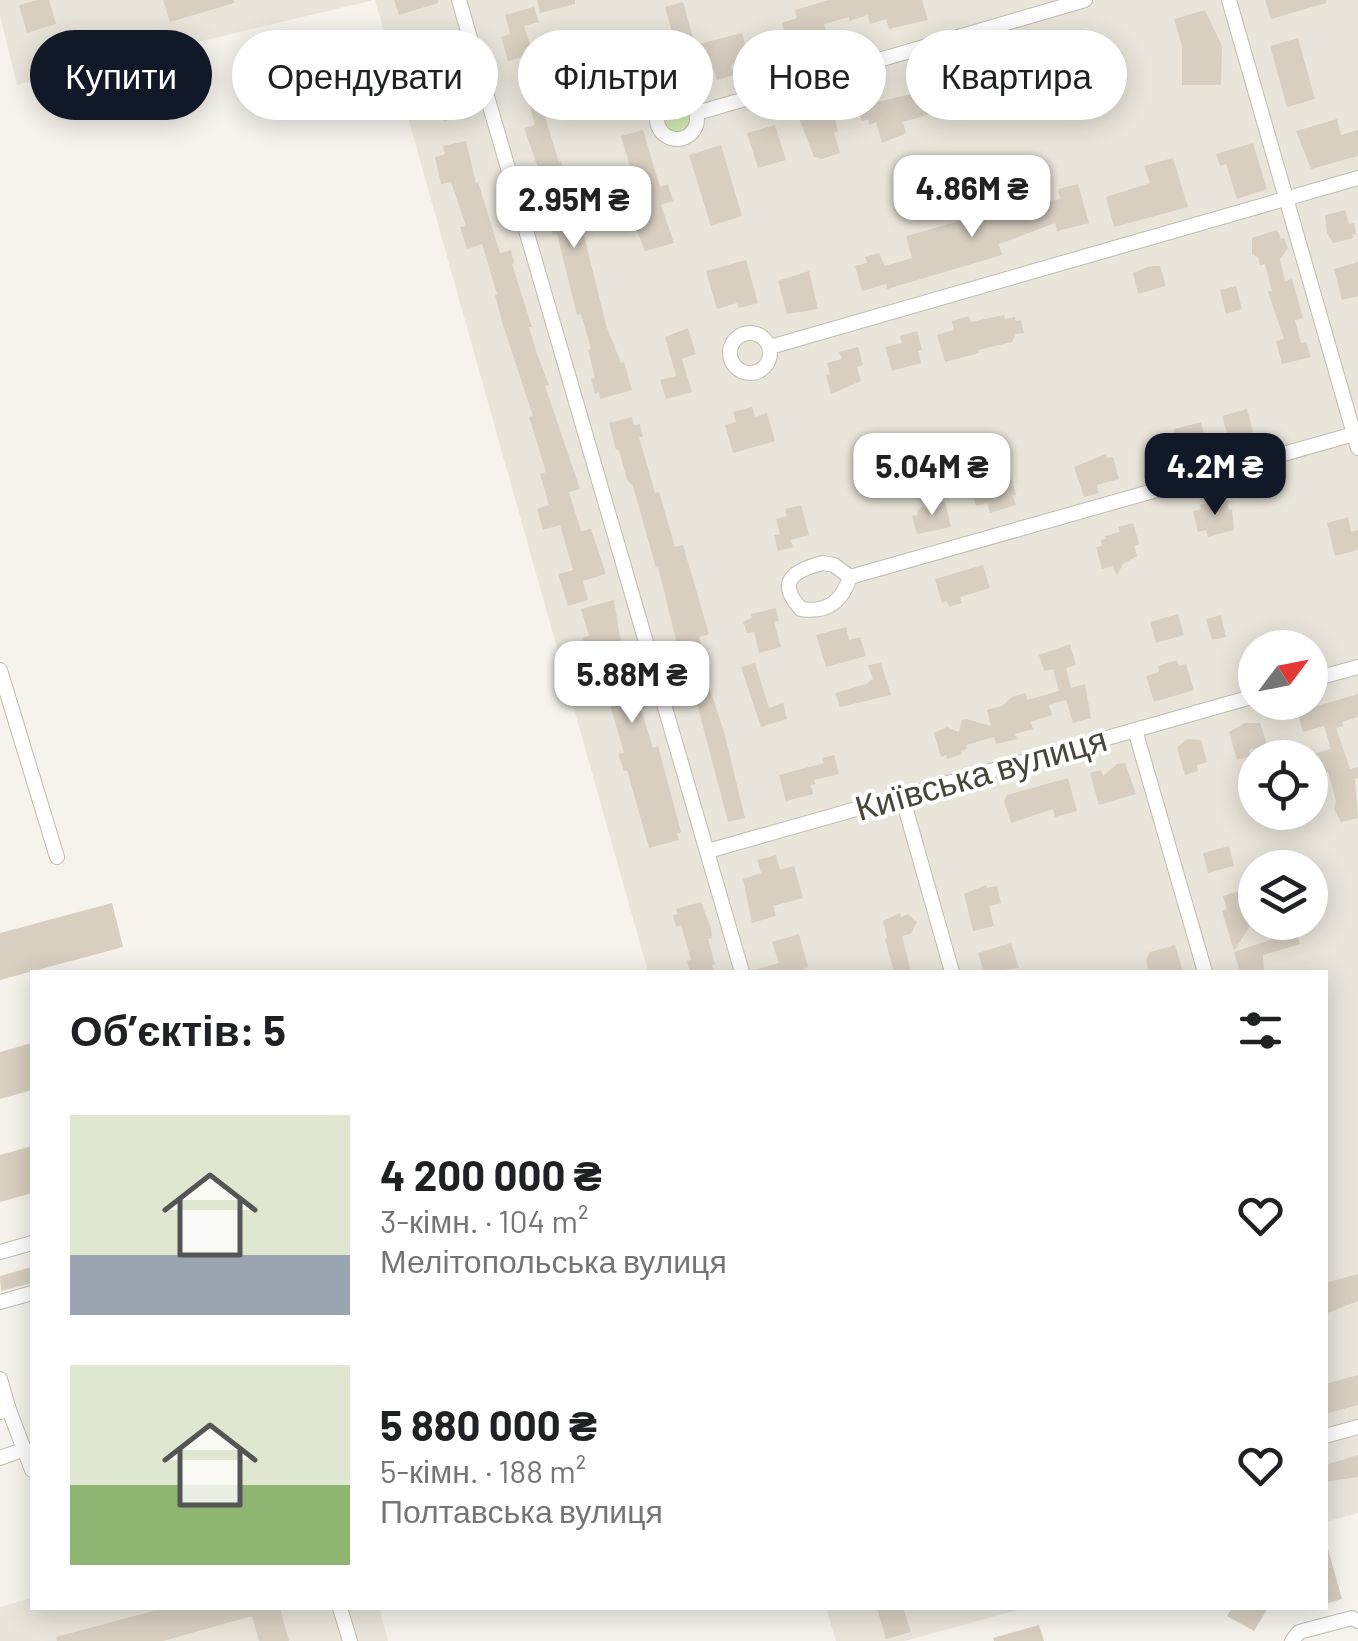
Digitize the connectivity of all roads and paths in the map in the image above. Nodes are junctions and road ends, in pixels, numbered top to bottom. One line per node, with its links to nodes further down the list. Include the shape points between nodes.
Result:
1 (460, 0): 16 (street)
2 (1084, 0): 4 (street)
3 (1229, 0): 6 (street)
4 (713, 108)
5 (1358, 178): 6 (street)
6 (1287, 199): 7 (street); 8 (street)
7 (770, 346)
8 (1356, 441): 9 (street)
9 (850, 578)
10 (1358, 667): 12 (street)
11 (0, 670): 17 (street)
12 (1328, 675)
13 (1238, 701): 14 (street, Київська вулиця)
14 (1135, 730): 15 (street, Київська вулиця); 20 (street)
15 (902, 796): 16 (street, Київська вулиця); 19 (street)
16 (708, 852): 18 (street)
17 (57, 857)
18 (741, 970)
19 (951, 970)
20 (1204, 970)
21 (30, 1244): 22 (street)
22 (0, 1252)
23 (30, 1294): 24 (street)
24 (0, 1302)
25 (0, 1379): 26 (street)
26 (4, 1411): 29 (street)
27 (1358, 1427): 28 (street)
28 (1328, 1435)
29 (26, 1449): 30 (street); 31 (street)
30 (0, 1458)
31 (30, 1463)
32 (341, 1610): 34 (street)
33 (1358, 1621): 35 (street, via 1300,1632)
34 (350, 1641)
35 (1292, 1641)

